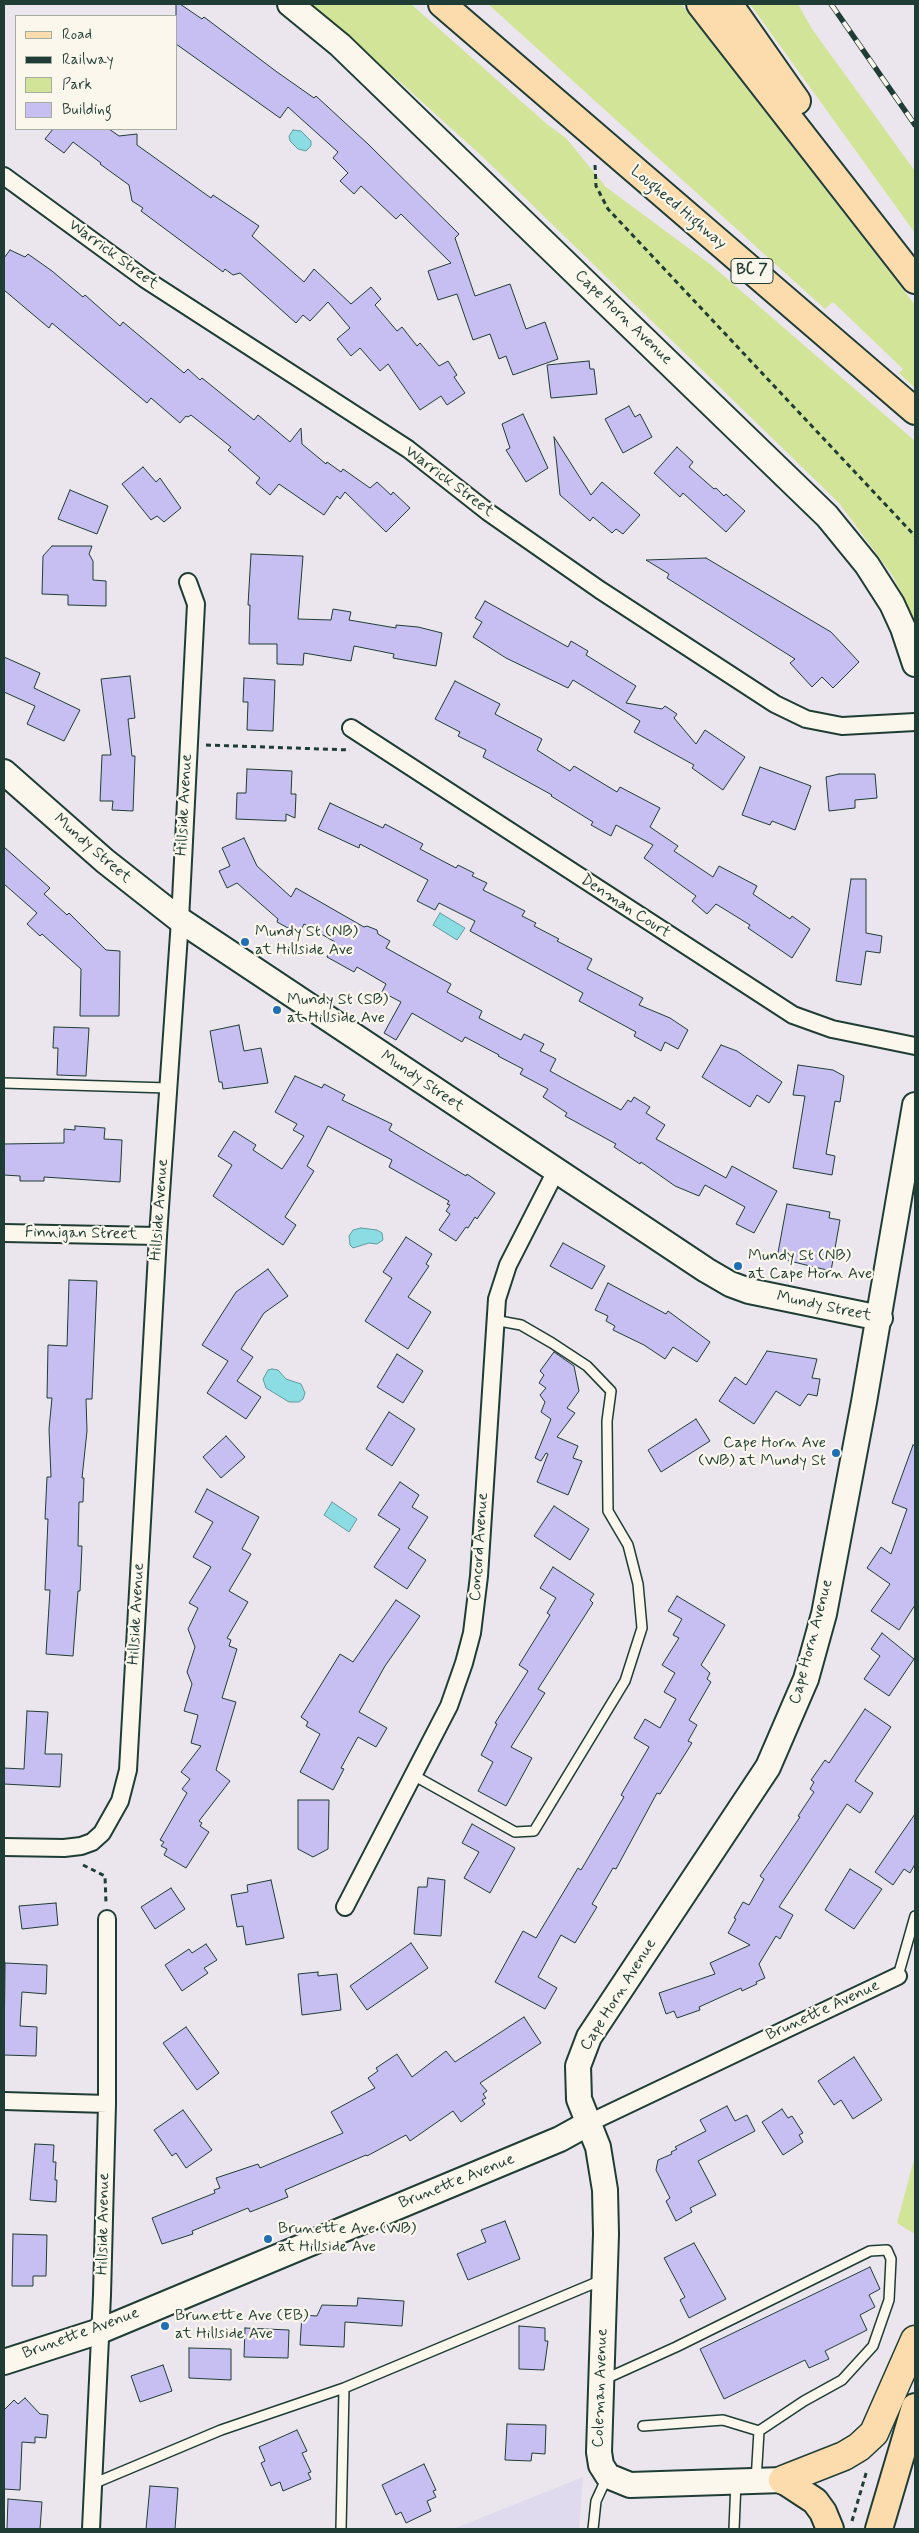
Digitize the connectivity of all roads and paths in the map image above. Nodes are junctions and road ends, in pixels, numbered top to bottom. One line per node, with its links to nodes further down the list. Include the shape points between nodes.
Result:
1 (290, 4): 12 (street, Cape Horn Avenue, via 340,45 827,516 867,565 892,604)
2 (442, 4): 5 (main road, Lougheed Highway / BC 7)
3 (700, 4): 7 (main road)
4 (730, 4): 7 (main road, via 812,123)
5 (588, 131): 9 (main road, Lougheed Highway / BC 7); 10 (path, via 595,161 596,186 608,210)
6 (4, 176): 13 (street, Warrick Street, via 145,279 408,449 488,512 592,585 775,704 806,719 842,726)
7 (893, 251): 8 (main road)
8 (915, 280)
9 (915, 411)
10 (915, 536)
11 (188, 582): 15 (street, Hillside Avenue, via 196,604)
12 (915, 664)
13 (915, 722)
14 (351, 728): 16 (street, Denman Court)
15 (188, 745): 16 (path); 18 (street, Hillside Avenue)
16 (386, 751): 19 (street, Denman Court, via 793,1015 832,1029)
17 (4, 772): 18 (street, Mundy Street, via 105,861)
18 (180, 920): 21 (street, Hillside Avenue); 23 (street, Mundy Street)
19 (915, 1046)
20 (4, 1083): 21 (lane)
21 (168, 1088): 25 (street, Hillside Avenue)
22 (915, 1105): 26 (street, Cape Horn Avenue)
23 (556, 1171): 26 (street, Mundy Street, via 730,1284 757,1293); 27 (street, Concord Avenue, via 508,1265 496,1299)
24 (4, 1233): 25 (street, Finnigan Street)
25 (158, 1236): 29 (street, Hillside Avenue, via 128,1770 120,1801 102,1833)
26 (880, 1318): 37 (street, Cape Horn Avenue, via 824,1614 806,1679 768,1767 589,2037 578,2066 577,2082 579,2099)
27 (494, 1320): 28 (street, Concord Avenue, via 479,1576 472,1633 457,1686); 28 (lane, via 521,1325 552,1343 587,1366 611,1391 607,1421 608,1511 628,1545 638,1584 642,1628 625,1681 534,1832 515,1832)
28 (413, 1775): 31 (street, Concord Avenue)
29 (81, 1846): 30 (street); 33 (path, via 75,1860 104,1876)
30 (4, 1847)
31 (345, 1907)
32 (915, 1916): 34 (lane)
33 (107, 1919): 36 (street, Hillside Avenue)
34 (898, 1976): 37 (street, Brunette Avenue)
35 (4, 2101): 36 (street)
36 (107, 2104): 39 (street, Hillside Avenue)
37 (589, 2123): 38 (street, Coleman Avenue, via 598,2148 605,2190); 39 (street, Brunette Avenue, via 556,2141)
38 (605, 2279): 42 (street, Coleman Avenue); 43 (lane)
39 (100, 2331): 41 (street, Brunette Avenue); 51 (street, Hillside Avenue)
40 (915, 2340): 47 (highway)
41 (4, 2362)
42 (601, 2381): 46 (lane, via 870,2251 887,2250 891,2259 889,2300 873,2346 842,2380 804,2400); 48 (street, Coleman Avenue, via 599,2452 601,2465)
43 (344, 2388): 51 (lane, via 221,2430); 53 (lane)
44 (915, 2407): 58 (main road)
45 (643, 2426): 46 (lane, via 723,2420)
46 (759, 2431): 50 (lane)
47 (874, 2432): 49 (highway, via 844,2456); 57 (path, via 872,2453)
48 (608, 2476): 50 (street, via 630,2485 643,2486); 54 (lane, via 596,2501)
49 (783, 2480): 50 (street); 56 (main road, via 815,2502)
50 (746, 2481): 55 (lane)
51 (95, 2484): 52 (street, Hillside Avenue)
52 (92, 2529)
53 (341, 2529)
54 (593, 2529)
55 (734, 2529)
56 (830, 2529)
57 (850, 2529)
58 (879, 2529)

